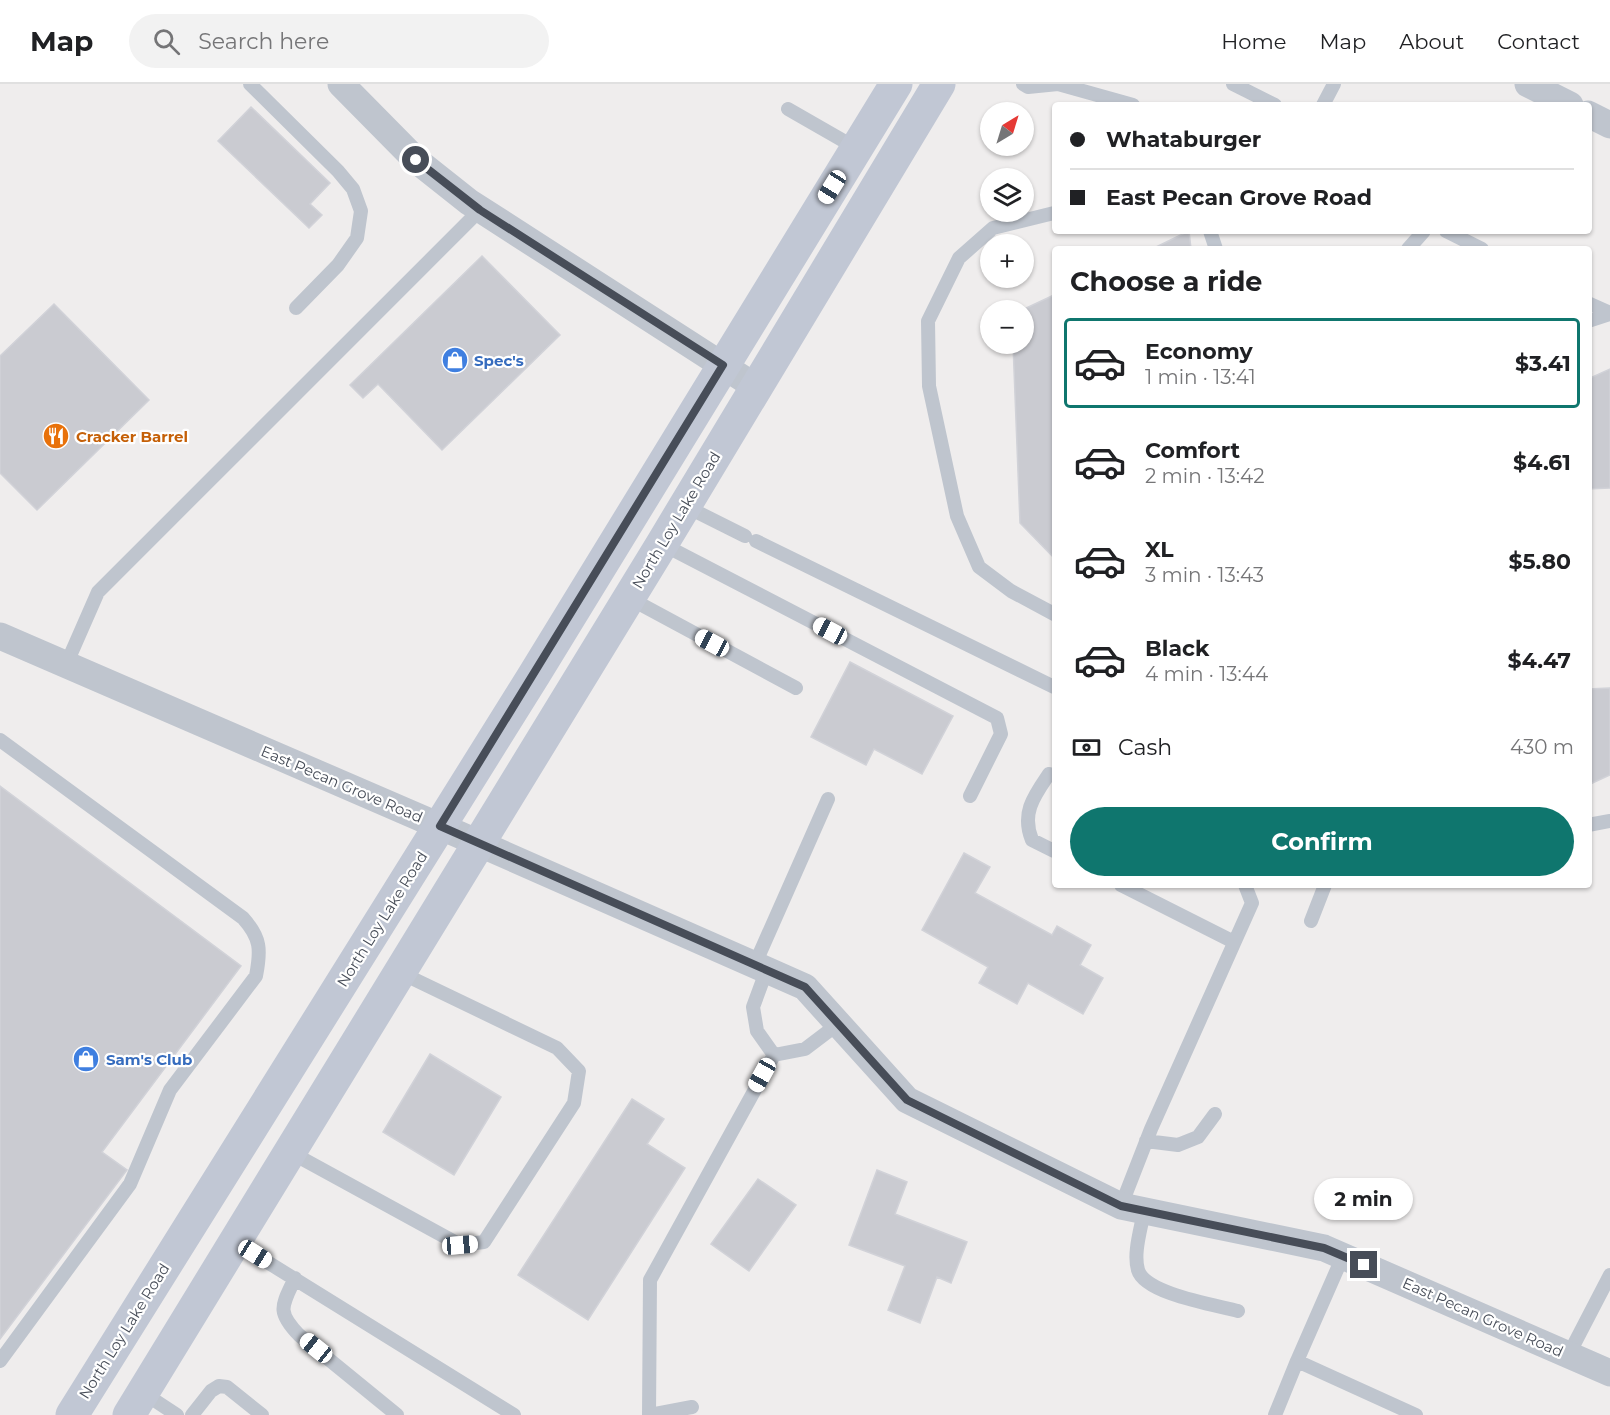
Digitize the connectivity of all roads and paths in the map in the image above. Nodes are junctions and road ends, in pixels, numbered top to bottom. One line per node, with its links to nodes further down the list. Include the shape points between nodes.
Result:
1 (250, 84): 25 (lane, via 339,171 353,189 361,211 357,237 338,265)
2 (341, 84): 18 (street, via 416,160)
3 (896, 84): 17 (main road, North Loy Lake Road)
4 (939, 84): 29 (main road, North Loy Lake Road)
5 (1023, 84): 6 (lane)
6 (1058, 84): 10 (lane)
7 (1233, 84): 11 (lane)
8 (1334, 84): 12 (lane)
9 (1528, 84): 13 (street)
10 (1122, 102)
11 (1269, 102)
12 (1325, 102)
13 (1564, 102)
14 (788, 109): 17 (lane)
15 (1592, 116): 16 (street)
16 (1610, 125)
17 (856, 148): 28 (main road, North Loy Lake Road)
18 (480, 210): 28 (street); 35 (lane, via 98,592)
19 (1052, 213): 33 (lane, via 993,228 959,258 928,321 929,386 957,516 979,567 1011,591)
20 (1421, 234): 22 (lane)
21 (1452, 234): 23 (lane)
22 (1411, 246)
23 (1474, 246)
24 (1592, 305): 26 (lane)
25 (296, 308)
26 (1610, 314): 27 (lane)
27 (1592, 320)
28 (723, 365): 29 (street); 44 (main road, North Loy Lake Road)
29 (756, 387): 30 (main road, North Loy Lake Road)
30 (685, 506): 31 (main road, North Loy Lake Road); 36 (lane)
31 (662, 544): 32 (main road, North Loy Lake Road); 40 (lane, via 997,718 1001,734)
32 (629, 598): 37 (lane); 45 (main road, North Loy Lake Road)
33 (1052, 613)
34 (0, 636): 35 (street, East Pecan Grove Road)
35 (66, 665): 44 (street, East Pecan Grove Road)
36 (1052, 686)
37 (796, 688)
38 (0, 740): 66 (lane, via 243,918 255,932 260,953 256,976 170,1090 130,1184)
39 (1052, 773): 46 (lane, via 1032,798 1026,827 1032,840)
40 (970, 796)
41 (828, 799): 52 (lane)
42 (1610, 821): 43 (lane)
43 (1592, 824)
44 (440, 826): 45 (street, East Pecan Grove Road); 71 (main road, North Loy Lake Road)
45 (478, 843): 52 (street, East Pecan Grove Road); 53 (main road, North Loy Lake Road)
46 (1052, 850)
47 (1127, 888): 51 (lane)
48 (1246, 888): 51 (lane, via 1252,903)
49 (1324, 888): 50 (lane)
50 (1311, 921)
51 (1234, 942): 57 (lane)
52 (761, 966): 54 (street, East Pecan Grove Road, via 805,987); 55 (lane, via 753,1007 757,1031)
53 (399, 972): 58 (main road, North Loy Lake Road); 58 (lane, via 557,1048 579,1071 574,1103 484,1242 460,1245)
54 (838, 1024): 55 (lane, via 805,1049); 59 (street, East Pecan Grove Road, via 907,1100)
55 (774, 1055): 77 (lane, via 650,1280)
56 (1215, 1114): 57 (lane, via 1198,1137 1178,1145)
57 (1146, 1141): 59 (lane)
58 (290, 1152): 60 (main road, North Loy Lake Road)
59 (1132, 1208): 61 (street, East Pecan Grove Road, via 1324,1248); 64 (lane, via 1137,1263 1143,1280 1165,1292)
60 (235, 1242): 63 (lane); 69 (main road, North Loy Lake Road)
61 (1343, 1256): 65 (street, East Pecan Grove Road); 67 (lane)
62 (1610, 1275): 65 (lane)
63 (295, 1278): 75 (lane, via 282,1305 286,1321); 76 (lane)
64 (1238, 1311)
65 (1569, 1354): 68 (street, East Pecan Grove Road)
66 (0, 1361)
67 (1297, 1361): 78 (lane); 79 (lane)
68 (1610, 1373)
69 (136, 1404): 72 (lane)
70 (692, 1407): 77 (lane)
71 (72, 1415)
72 (177, 1415)
73 (192, 1415): 74 (lane, via 219,1386 227,1387)
74 (262, 1415)
75 (396, 1415)
76 (514, 1415)
77 (649, 1415)
78 (1275, 1415)
79 (1416, 1415)

